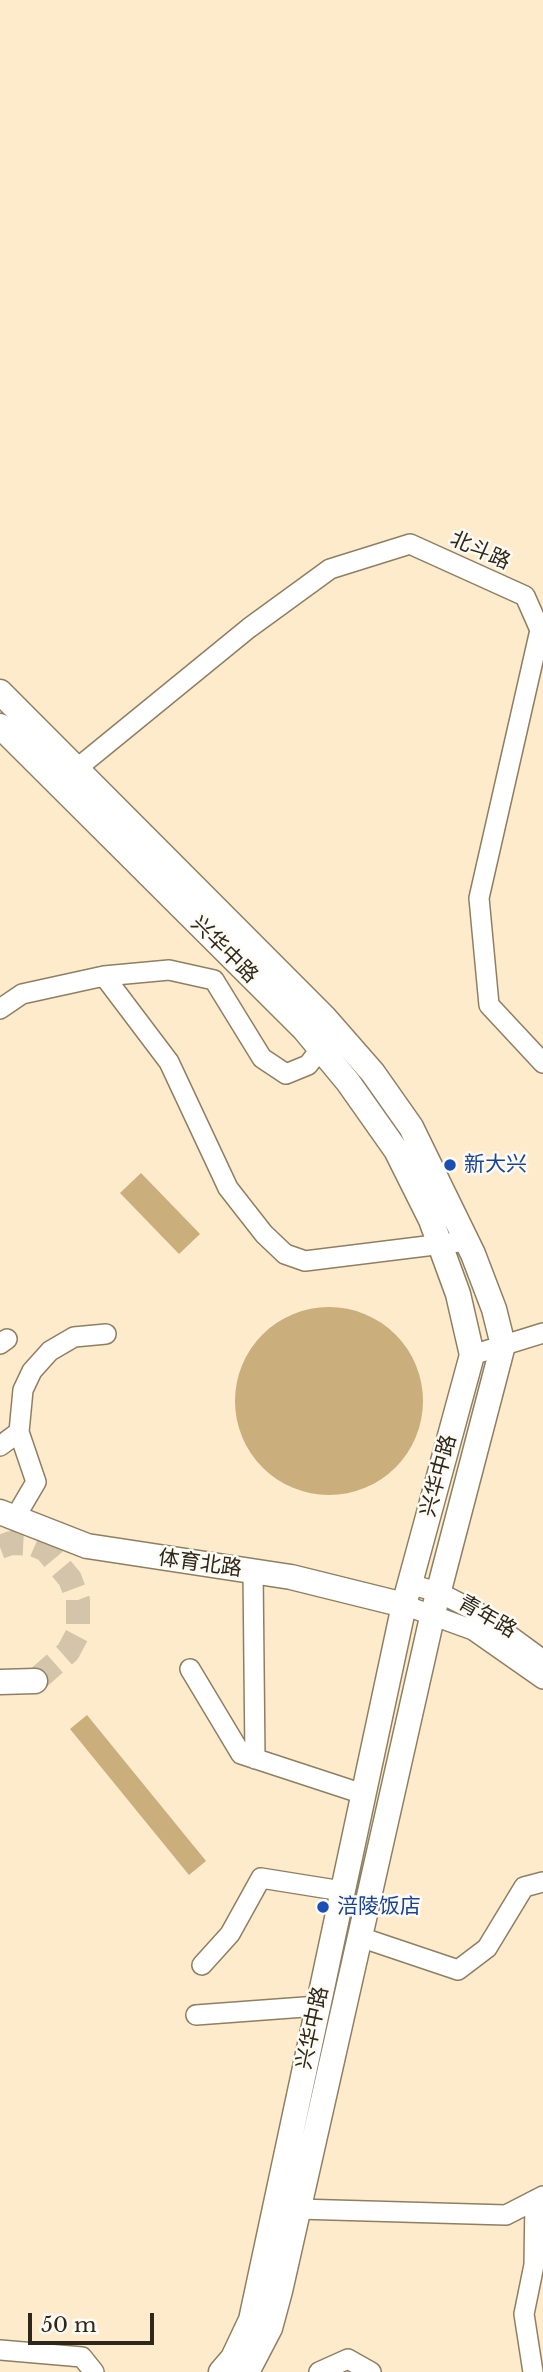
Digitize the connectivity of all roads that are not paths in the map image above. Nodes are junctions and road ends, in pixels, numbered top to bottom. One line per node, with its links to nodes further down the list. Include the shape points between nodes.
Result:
1 (0, 692): 3 (main road)
2 (0, 726): 6 (main road, 兴华中路)
3 (75, 770): 6 (main road); 7 (street, 北斗路, via 249,628 330,569 410,544 525,596 540,630 479,898 489,1005)
4 (104, 976): 5 (street, via 22,994); 6 (street, via 169,970 214,980 261,1058 286,1074 308,1065); 9 (street, via 169,1062 228,1188 285,1254 305,1261)
5 (0, 1009)
6 (328, 1039): 8 (main road, via 373,1073 411,1127); 9 (main road, 兴华中路, via 348,1082 396,1150)
7 (543, 1063)
8 (467, 1241): 9 (street); 12 (main road)
9 (439, 1245): 13 (main road, 兴华中路, via 458,1294)
10 (543, 1333): 12 (street)
11 (106, 1334): 14 (street, via 74,1337 50,1351 32,1371 23,1390)
12 (503, 1345): 13 (street); 19 (main road)
13 (472, 1355): 18 (main road, 兴华中路)
14 (19, 1432): 15 (street); 16 (street, via 36,1482)
15 (0, 1446)
16 (8, 1514): 17 (main road, 体育北路, via 87,1546)
17 (253, 1572): 18 (main road, 体育北路); 25 (street)
18 (406, 1594): 19 (street); 26 (main road, 兴华中路)
19 (435, 1603): 20 (street, via 479,1613); 22 (street, 青年路); 29 (main road)
20 (543, 1660)
21 (190, 1669): 25 (street, via 241,1754)
22 (543, 1679)
23 (35, 1681): 24 (main road)
24 (0, 1682)
25 (255, 1759): 26 (street)
26 (363, 1794): 28 (main road, 兴华中路)
27 (543, 1882): 29 (street, via 524,1887 487,1948 458,1970)
28 (342, 1891): 30 (street, via 261,1878 230,1934); 31 (main road, 兴华中路)
29 (360, 1937): 34 (main road)
30 (202, 1965)
31 (318, 2007): 32 (street); 37 (main road, 兴华中路, via 251,2320 233,2358)
32 (196, 2015)
33 (539, 2198): 34 (street, via 506,2215); 41 (street, via 534,2265 524,2314)
34 (298, 2209): 38 (main road, via 270,2328)
35 (0, 2350): 36 (street, via 82,2357)
36 (94, 2372)
37 (220, 2372)
38 (247, 2372)
39 (320, 2372): 40 (street, via 348,2359)
40 (372, 2372)
41 (533, 2372)

